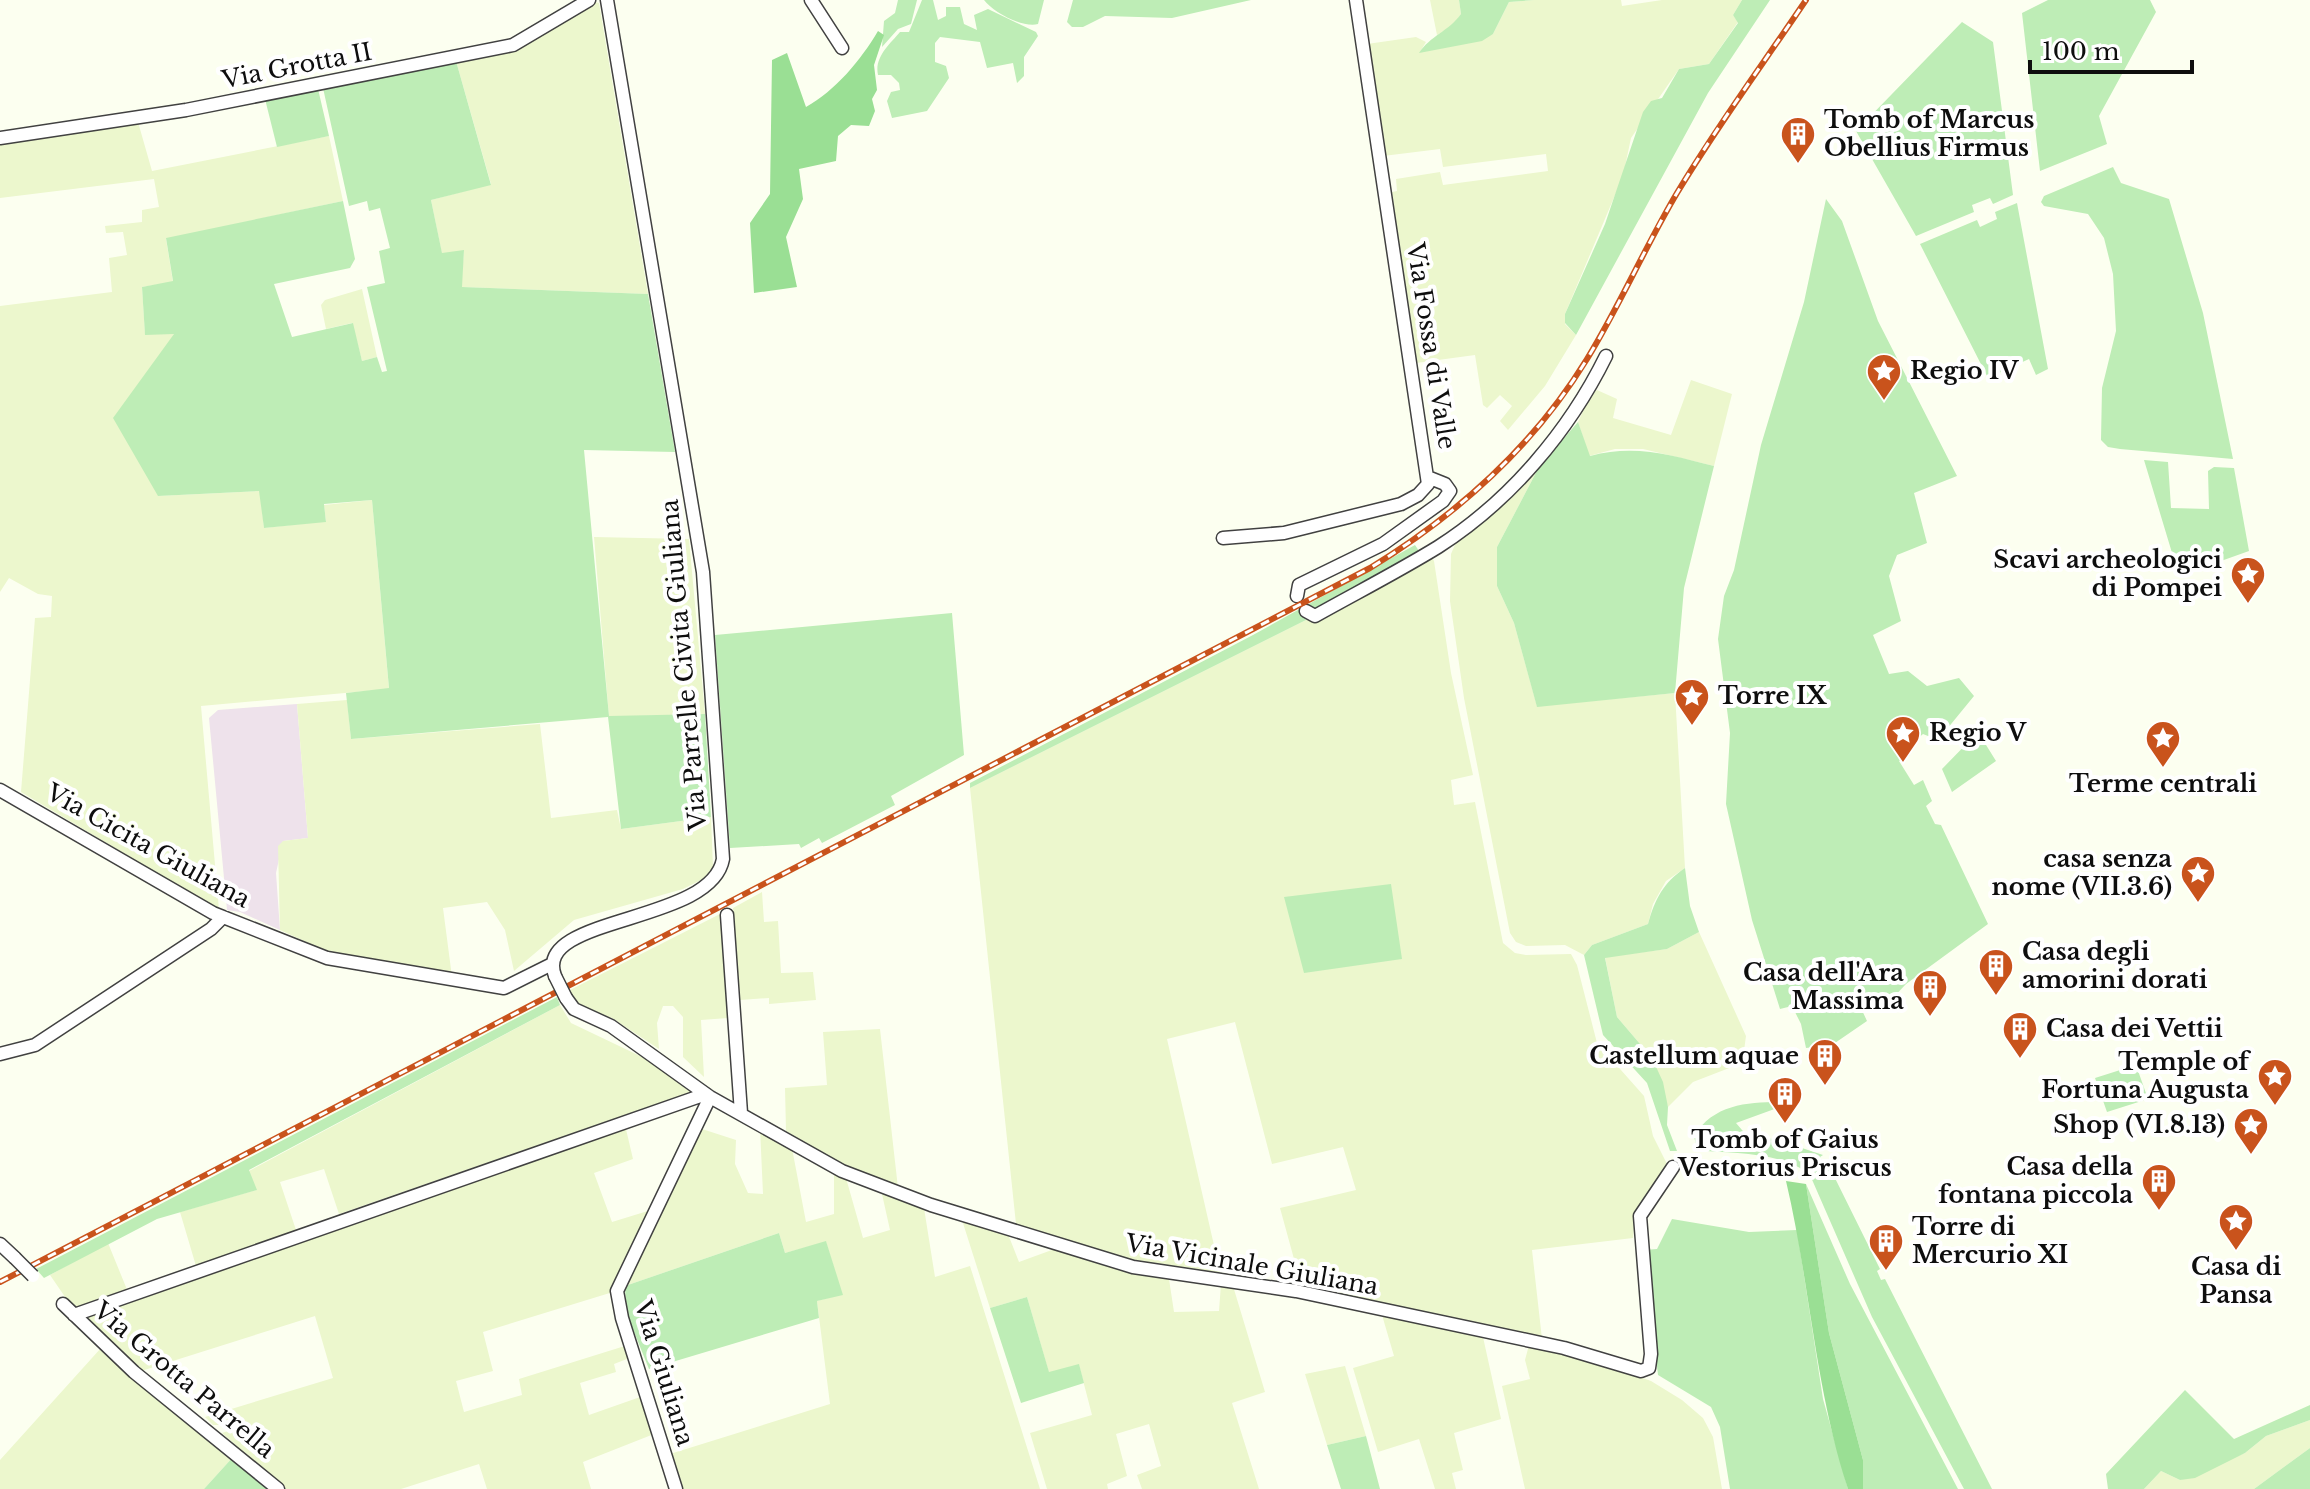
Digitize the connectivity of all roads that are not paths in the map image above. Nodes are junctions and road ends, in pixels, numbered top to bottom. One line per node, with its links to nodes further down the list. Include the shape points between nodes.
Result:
1 (589, 0): 6 (street, Via Grotta II, via 513,45 186,110)
2 (607, 0): 15 (street, Via Parrelle Civita Giuliana, via 703,572 723,859 710,883 641,917 576,934 561,946)
3 (811, 0): 5 (street)
4 (1356, 0): 8 (street, Via Fossa di Valle)
5 (842, 48)
6 (0, 138)
7 (1606, 356): 11 (street, via 1565,427 1499,497 1440,545 1315,616)
8 (1430, 478): 9 (street, Via Fossa di Valle, via 1418,495 1401,504 1284,533); 10 (street, via 1450,491 1443,501 1383,544 1299,585)
9 (1223, 538)
10 (1297, 596)
11 (1306, 611)
12 (0, 790): 14 (street, Via Cicita Giuliana)
13 (727, 915): 18 (street)
14 (223, 917): 15 (street, Via Cicita Giuliana, via 341,961 504,988); 16 (street, via 35,1045)
15 (554, 970): 17 (street, bridge, via 574,1009 611,1026)
16 (0, 1054)
17 (708, 1095): 18 (street, Via Vicinale Giuliana); 23 (street); 25 (street, Via Giuliana, via 617,1291)
18 (741, 1113): 19 (street, Via Vicinale Giuliana, via 867,1182 1110,1261 1296,1291 1564,1348 1641,1371 1649,1368 1651,1354 1640,1216)
19 (1673, 1167)
20 (0, 1244): 21 (street, bridge)
21 (33, 1276)
22 (63, 1304): 23 (street, Via Grotta Parrella)
23 (74, 1315): 24 (street, Via Grotta Parrella, via 134,1372)
24 (278, 1489)
25 (676, 1489)

